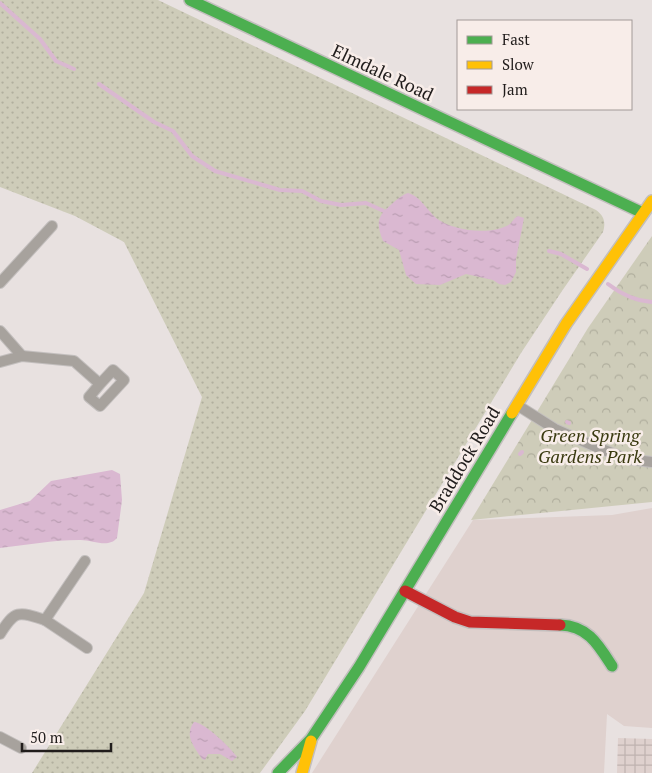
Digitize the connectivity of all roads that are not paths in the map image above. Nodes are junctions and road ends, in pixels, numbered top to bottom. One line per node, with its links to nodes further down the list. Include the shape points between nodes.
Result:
1 (190, 0): 3 (street, Elmdale Road)
2 (652, 200): 3 (street, Braddock Road)
3 (643, 213): 10 (street, Braddock Road, via 566,324)
4 (52, 226): 5 (street)
5 (2, 276)
6 (0, 331): 7 (street)
7 (22, 356): 8 (street); 9 (street, via 74,361)
8 (0, 362)
9 (100, 384)
10 (517, 405): 11 (street, via 556,429 594,446 627,459); 13 (street, Braddock Road)
11 (652, 462)
12 (85, 561): 14 (street)
13 (405, 591): 17 (street, via 470,622 581,628 598,643); 19 (street, Braddock Road)
14 (45, 620): 15 (street, via 19,613 10,619); 16 (street)
15 (0, 634)
16 (87, 648)
17 (612, 666)
18 (0, 737): 20 (street)
19 (311, 739): 21 (street, Braddock Road); 22 (street, Braddock Road)
20 (21, 748)
21 (278, 773)
22 (302, 773)

